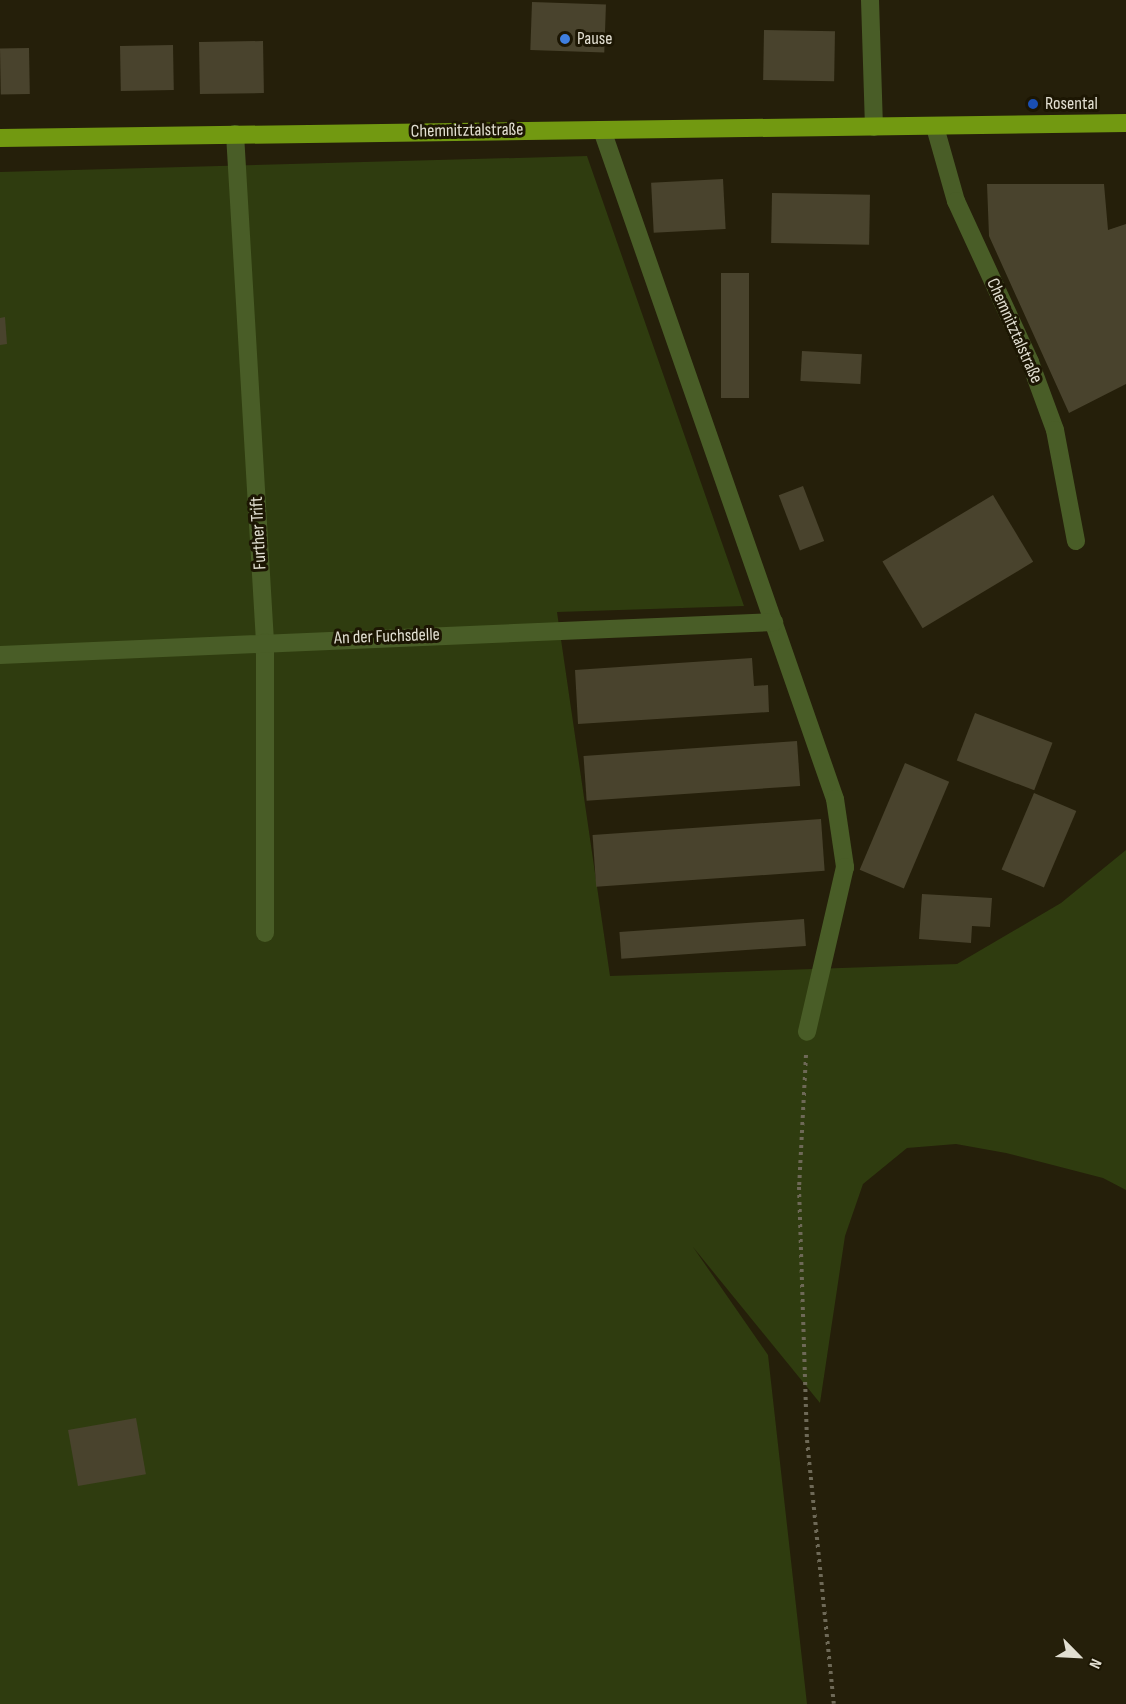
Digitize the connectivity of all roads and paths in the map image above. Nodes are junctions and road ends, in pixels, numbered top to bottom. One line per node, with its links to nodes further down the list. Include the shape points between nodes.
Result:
1 (870, 0): 3 (street)
2 (1126, 123): 4 (main road, Chemnitztalstraße)
3 (874, 127): 4 (main road, Chemnitztalstraße); 5 (main road, Chemnitztalstraße)
4 (935, 127): 8 (street, Chemnitztalstraße, via 956,201 1060,429 1074,498)
5 (602, 130): 6 (main road, Chemnitztalstraße); 9 (street)
6 (235, 134): 7 (main road, Chemnitztalstraße); 10 (street, Further Trift)
7 (0, 138)
8 (1076, 541)
9 (774, 622): 10 (street, An der Fuchsdelle); 13 (street, via 826,770 845,867)
10 (265, 642): 11 (street, An der Fuchsdelle); 12 (street, Further Trift)
11 (0, 655)
12 (265, 933)
13 (807, 1032): 14 (path, via 799,1187 807,1440)
14 (834, 1704)

